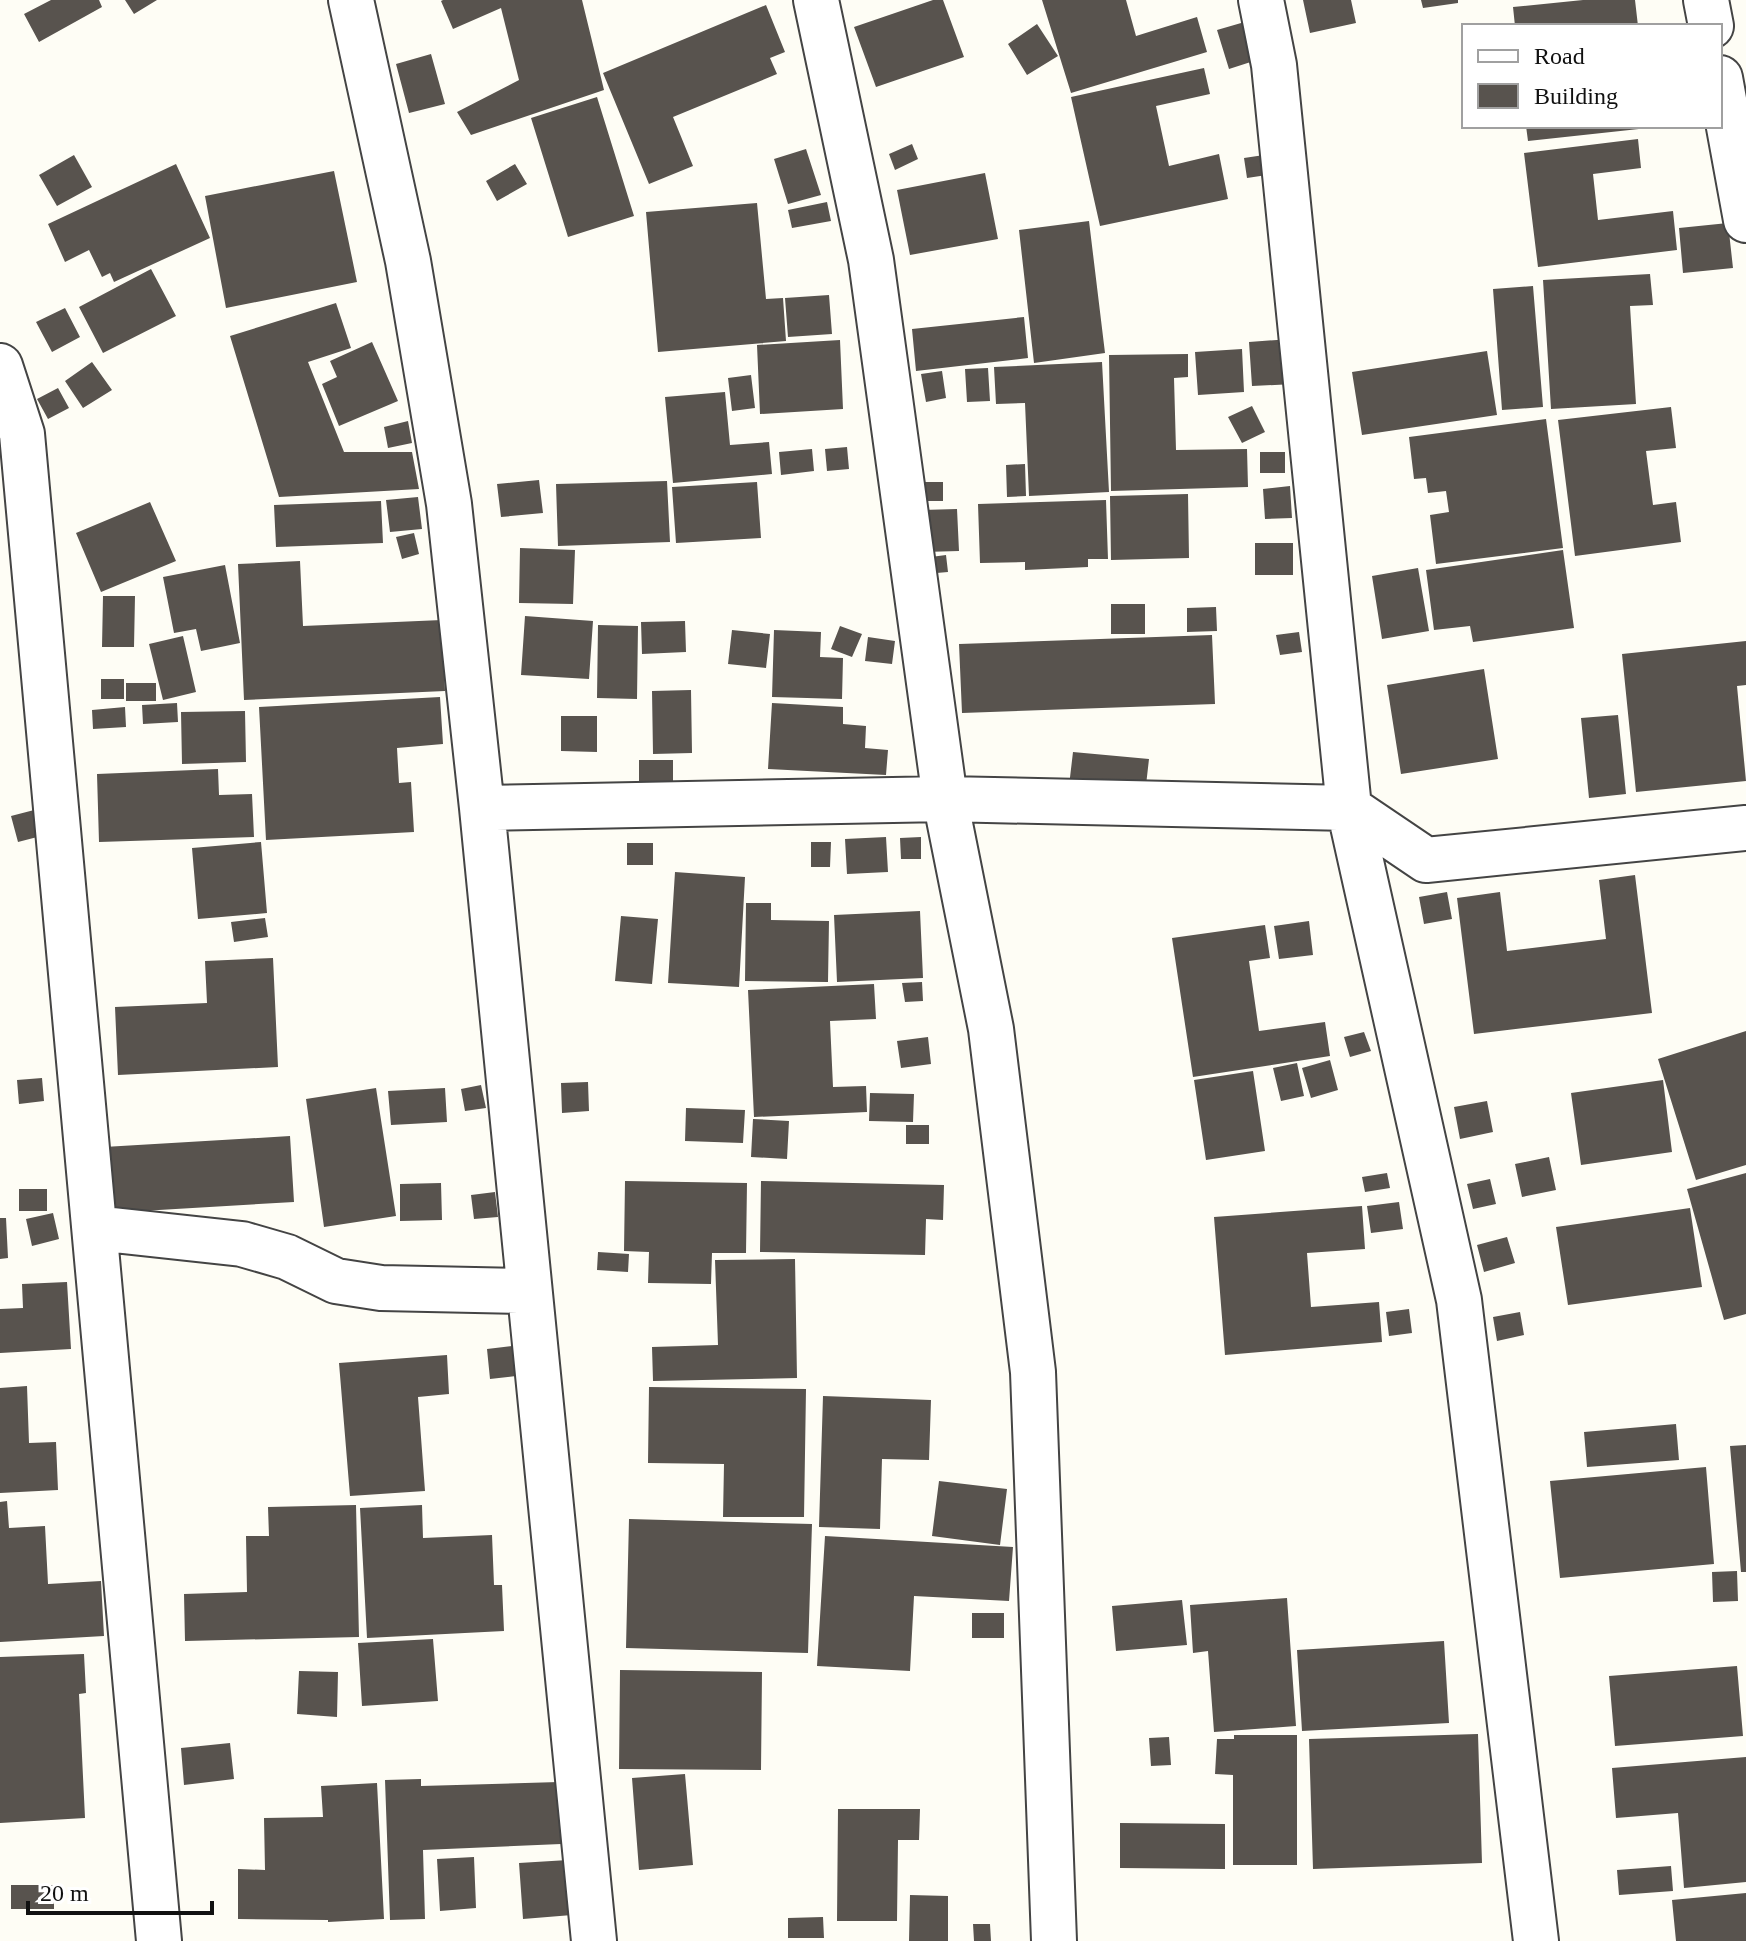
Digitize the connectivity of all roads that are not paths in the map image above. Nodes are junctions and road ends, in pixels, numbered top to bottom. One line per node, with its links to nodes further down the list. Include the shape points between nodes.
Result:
1 (351, 0): 11 (street, via 408,261 449,504)
2 (816, 0): 10 (street, via 871,260)
3 (1261, 0): 12 (street, via 1274,65)
4 (1706, 0): 5 (street)
5 (1711, 24)
6 (1722, 89): 7 (street)
7 (1746, 220)
8 (0, 366): 9 (street)
9 (11, 439): 14 (street)
10 (945, 799): 11 (street); 12 (street); 18 (street, via 991,1029 1033,1372)
11 (482, 808): 15 (street)
12 (1349, 808): 13 (street, via 1426,860); 19 (street, via 1459,1300)
13 (1746, 828)
14 (95, 1228): 15 (street, via 242,1244 287,1257 336,1281 381,1288); 16 (street)
15 (528, 1291): 17 (street)
16 (159, 1941)
17 (594, 1941)
18 (1054, 1941)
19 (1536, 1941)

